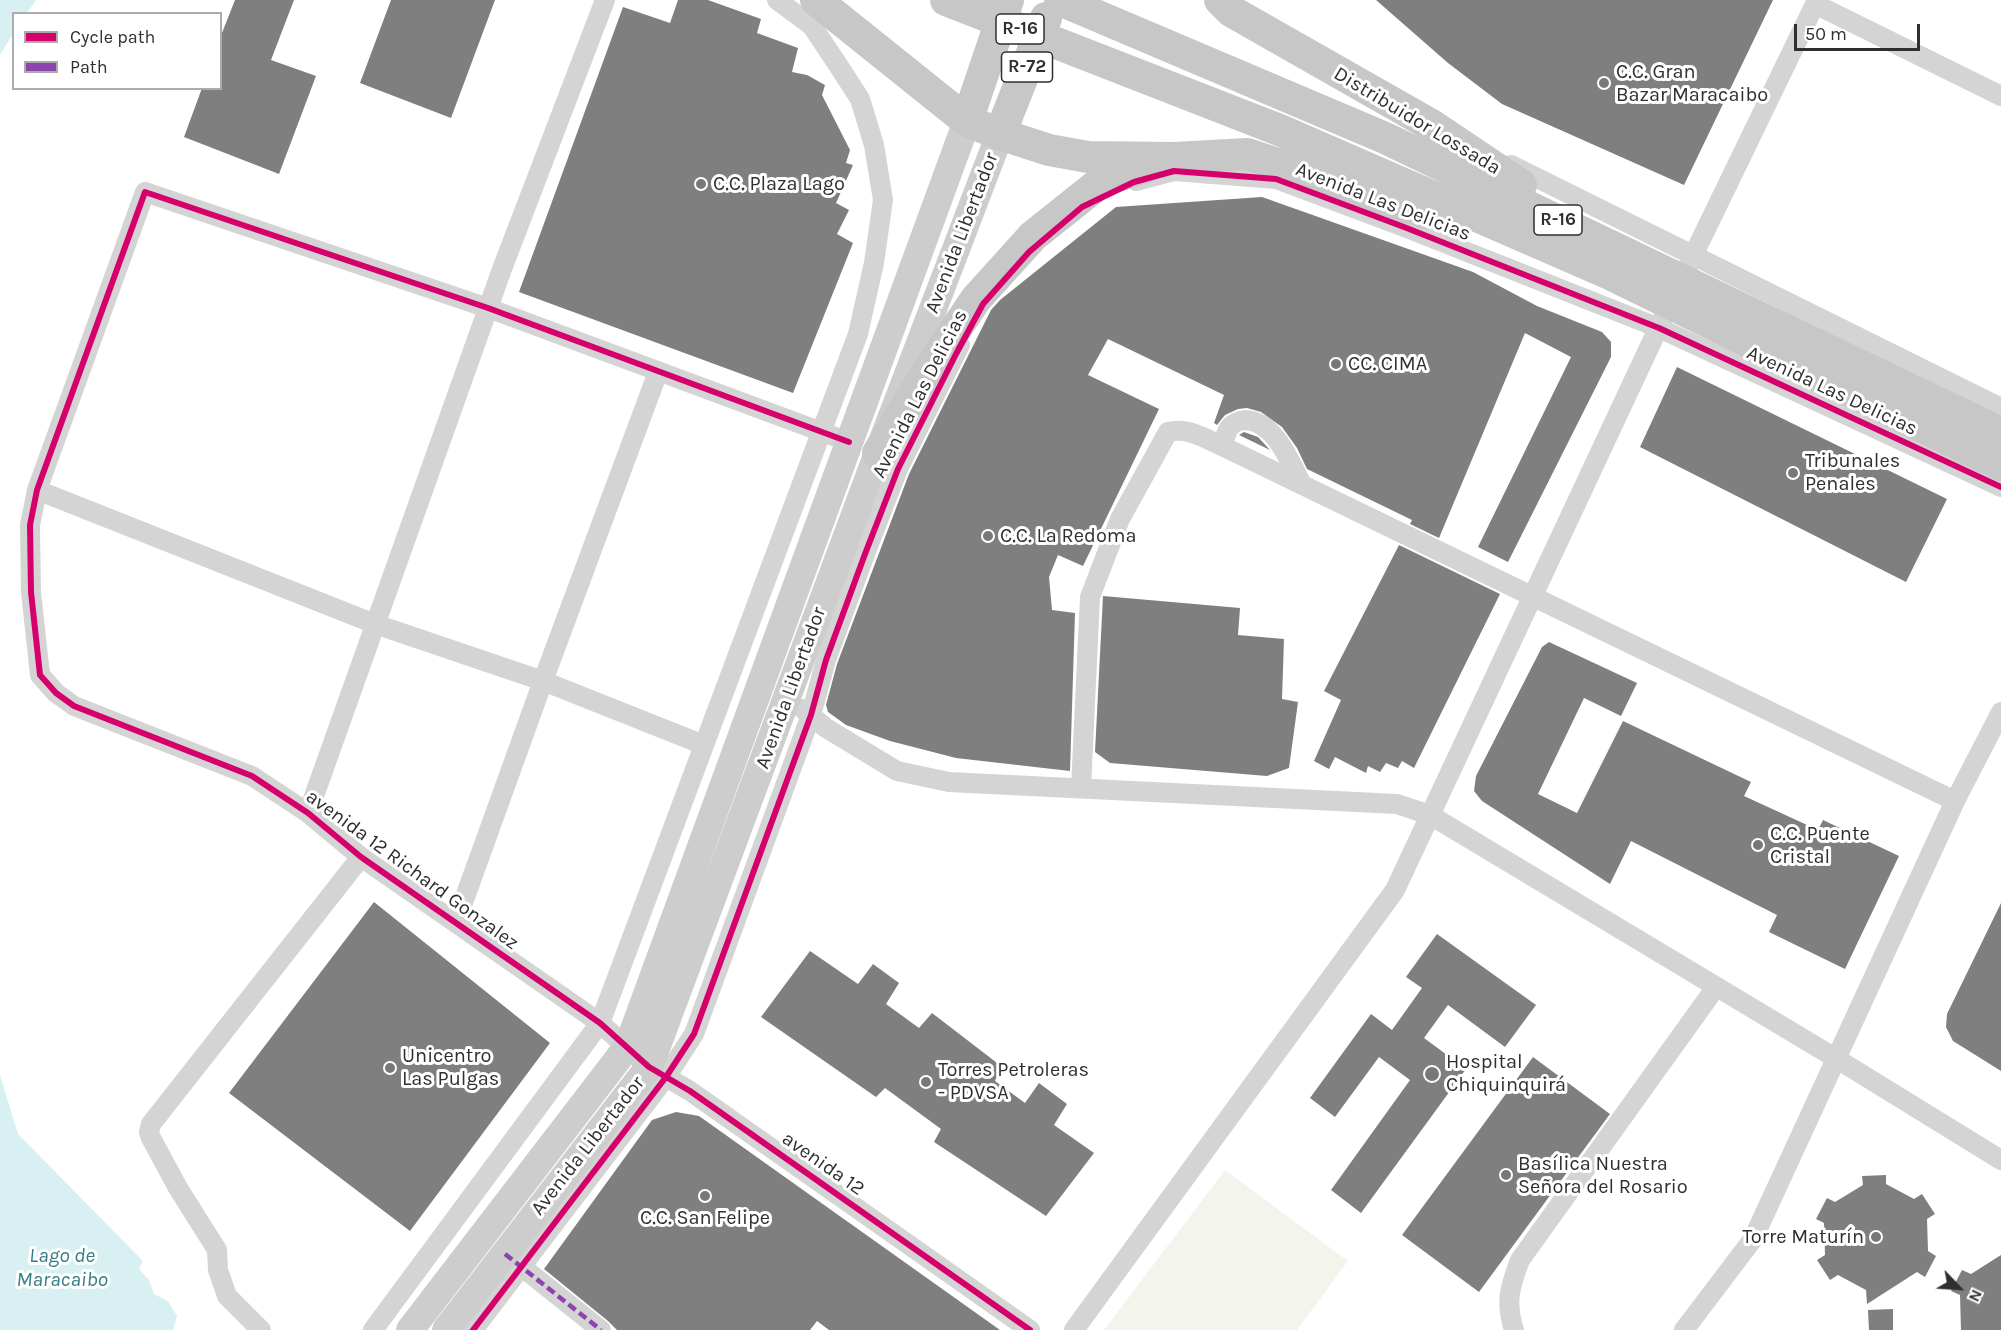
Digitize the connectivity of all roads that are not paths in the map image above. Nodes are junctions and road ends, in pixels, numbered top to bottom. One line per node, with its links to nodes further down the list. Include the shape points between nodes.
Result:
1 (605, 0): 19 (street)
2 (777, 0): 23 (street, via 812,26 860,99 874,145 883,200 858,334)
3 (816, 0): 13 (main road)
4 (946, 0): 17 (main road, Avenida Las Delicias / R-16)
5 (1008, 0): 13 (main road, Avenida Libertador / R-72)
6 (1054, 0): 15 (main road, Avenida Libertador / R-72)
7 (1059, 0): 17 (main road, Avenida Las Delicias / R-16, via 1385,138)
8 (1220, 0): 11 (main road, Distribuidor Lossada, via 1231,11)
9 (1249, 0): 11 (main road)
10 (1816, 2): 12 (street); 18 (street)
11 (1310, 57): 14 (main road, Distribuidor Lossada)
12 (2001, 95)
13 (967, 121): 15 (main road); 26 (main road, Avenida Libertador / R-72)
14 (1433, 126): 17 (main road, Distribuidor Lossada); 18 (street, Avenida Las Delicias / R-16)
15 (1000, 134): 16 (main road, via 1049,150 1088,157); 26 (main road, Avenida Libertador / R-72)
16 (1174, 158): 17 (main road, via 1247,154); 26 (main road, via 1101,181 1034,236 976,299 929,369)
17 (1611, 260): 18 (main road, Avenida Las Delicias / R-16)
18 (1676, 292): 21 (street, Avenida Las Delicias / R-16); 24 (main road, Avenida Las Delicias / R-16); 28 (main road, Avenida Las Delicias / R-16); 30 (street, Avenida Las Delicias / R-16); 32 (street); 37 (street, Avenida Las Delicias / R-16, via 1404,227 1276,179 1174,171 1134,182 1082,207 1029,252 983,304 956,354 898,469 826,660)
19 (488, 308): 20 (street); 31 (street, via 145,192); 33 (street)
20 (658, 372): 23 (street); 34 (street)
21 (2001, 408)
22 (1269, 432): 25 (street, via 1256,421 1242,419 1230,426); 27 (street, via 1268,443); 29 (street, via 1284,449)
23 (822, 433): 26 (street); 38 (street)
24 (2001, 433)
25 (1222, 446): 27 (street); 39 (street, via 1186,430 1168,432 1120,519 1090,597)
26 (864, 447): 35 (main road, Avenida Libertador / R-72); 47 (main road, Avenida Libertador / R-72)
27 (1249, 460): 29 (street)
28 (2001, 465)
29 (1302, 485): 32 (street)
30 (2001, 488)
31 (37, 490): 33 (street); 41 (street, avenida 12 Richard Gonzalez, via 30,525 31,592 40,675 74,706 252,776)
32 (1533, 597): 40 (street); 42 (street)
33 (375, 624): 34 (street); 41 (street)
34 (543, 681): 38 (street); 44 (street)
35 (788, 698): 37 (street); 49 (main road, Avenida Libertador / R-72)
36 (2001, 712): 40 (street)
37 (811, 715): 39 (street, via 897,771 949,782); 49 (street, Avenida Las Delicias, via 694,1035)
38 (704, 745): 46 (street)
39 (1081, 788): 42 (street, via 1396,804)
40 (1955, 801): 48 (street)
41 (308, 813): 43 (street, avenida 12 Richard Gonzalez)
42 (1430, 815): 45 (street); 59 (street, via 1395,890)
43 (361, 857): 44 (street, avenida 12 Richard Gonzalez); 52 (street, via 151,1124 149,1132 217,1250 218,1270 227,1296)
44 (456, 922): 46 (street, avenida 12 Richard Gonzalez)
45 (1716, 987): 48 (street); 60 (street, via 1520,1260 1509,1289); 61 (street, via 1709,1014 1529,1263 1520,1289)
46 (600, 1023): 47 (street, avenida 12); 53 (street)
47 (628, 1046): 49 (street, avenida 12); 54 (main road, Avenida Libertador / R-72)
48 (1837, 1059): 50 (street); 62 (street, via 1754,1239)
49 (658, 1072): 51 (main road, Avenida Libertador / R-72); 58 (street, avenida 12)
50 (2001, 1160)
51 (514, 1260): 55 (main road, Avenida Libertador / R-72); 56 (street); 57 (street)
52 (261, 1330)
53 (373, 1330)
54 (410, 1330)
55 (446, 1330)
56 (473, 1330)
57 (601, 1330)
58 (1030, 1330)
59 (1074, 1330)
60 (1514, 1330)
61 (1527, 1330)
62 (1684, 1330)

